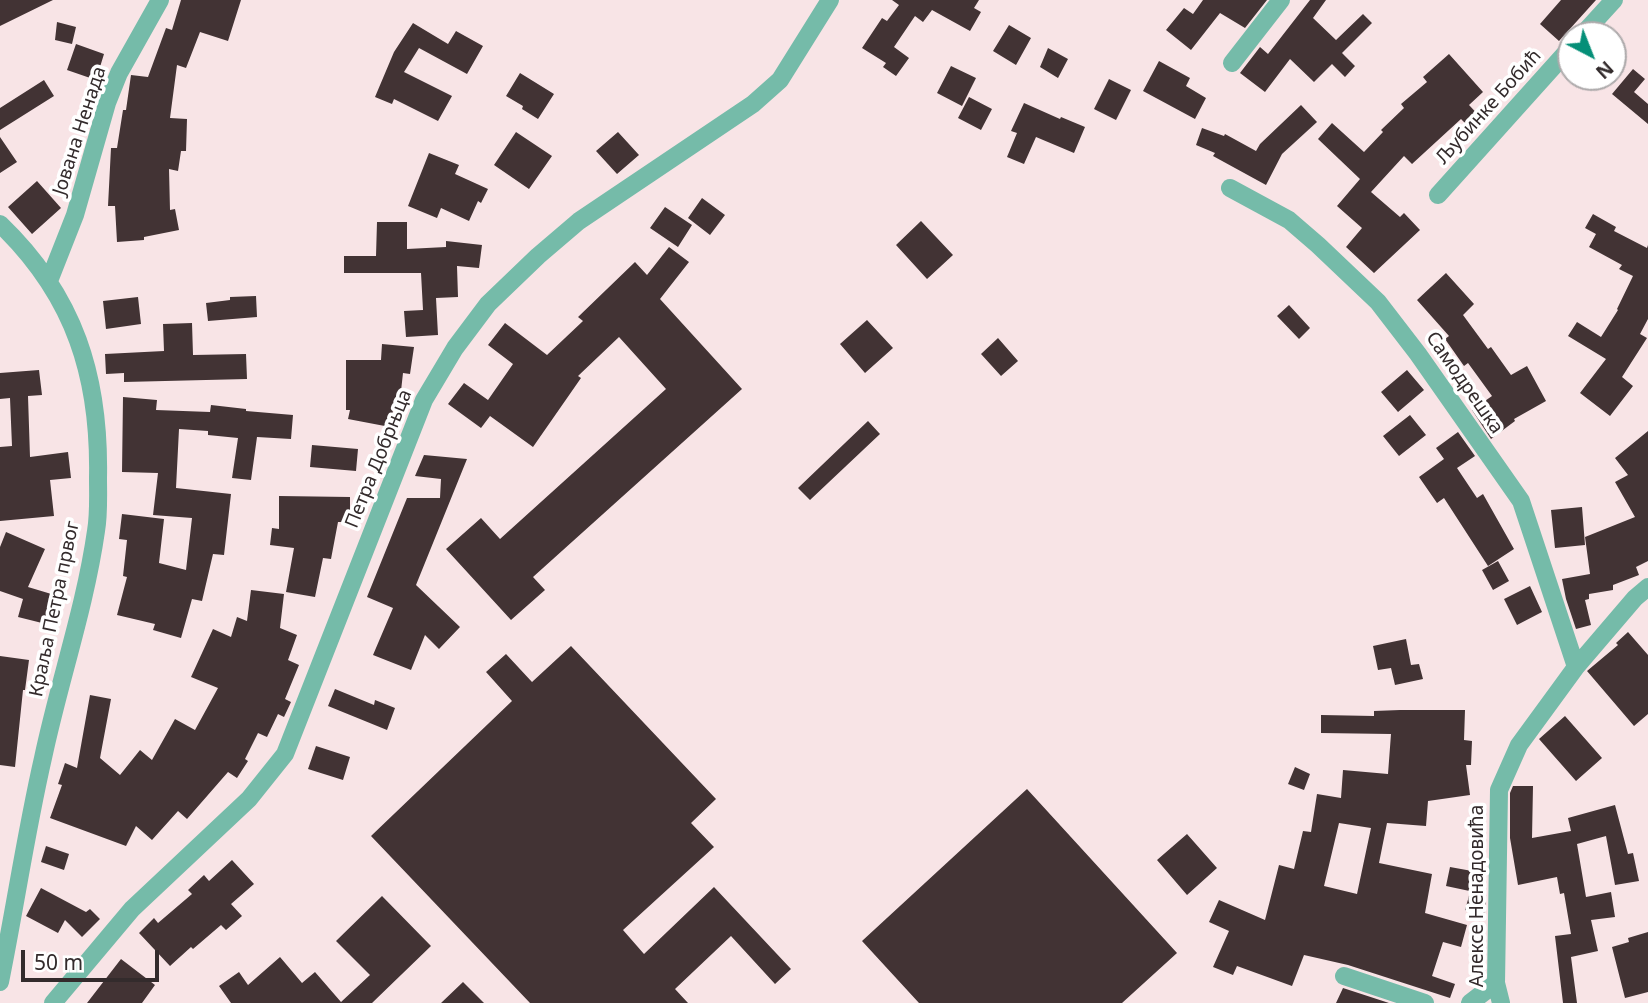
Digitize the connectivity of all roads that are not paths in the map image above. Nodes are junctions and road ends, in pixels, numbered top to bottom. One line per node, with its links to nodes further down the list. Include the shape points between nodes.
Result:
1 (160, 0): 11 (street, Јована Ненада, via 107,103 75,215)
2 (830, 0): 17 (street, Петра Добрњца, via 780,80 742,111 579,221 488,304 424,400 285,754 249,799 132,909)
3 (1281, 0): 7 (street)
4 (1614, 0): 5 (street)
5 (1595, 21)
6 (1557, 63): 9 (street, Љубинке Бобић)
7 (1232, 64)
8 (1230, 188): 13 (street, Самодрешка, via 1289,220 1318,245 1378,302 1418,354 1521,500)
9 (1438, 195)
10 (0, 224): 11 (street, Краља Петра првог)
11 (49, 281): 15 (street, Краља Петра првог, via 77,334 92,381 99,444 97,529 43,758)
12 (1648, 587): 13 (street, Алексе Ненадовића)
13 (1576, 667): 16 (street, Алексе Ненадовића, via 1519,745 1499,790)
14 (1345, 976): 18 (street)
15 (0, 982)
16 (1496, 983): 19 (street); 20 (street, Алексе Ненадовића)
17 (53, 1003)
18 (1425, 1003)
19 (1470, 1003)
20 (1501, 1003)

